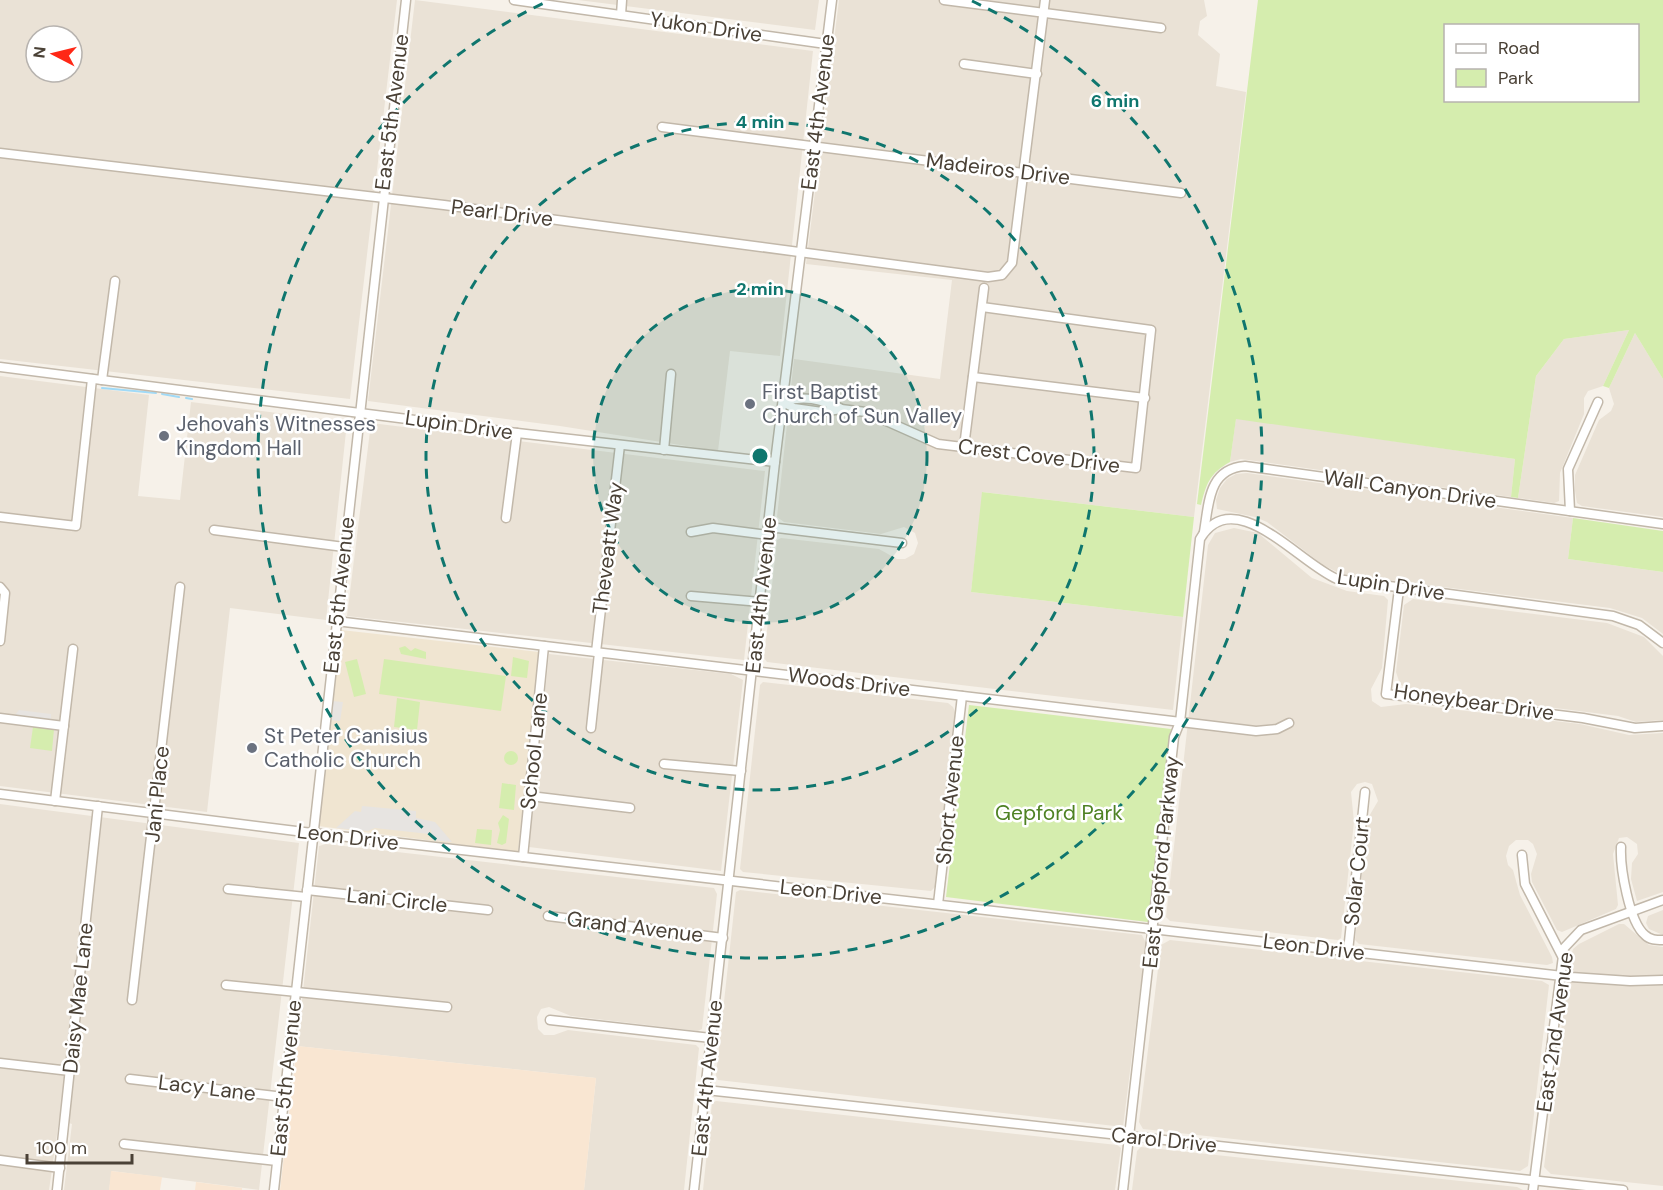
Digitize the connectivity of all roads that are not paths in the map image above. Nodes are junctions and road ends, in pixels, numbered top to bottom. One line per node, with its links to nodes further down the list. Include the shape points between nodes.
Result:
1 (406, 0): 19 (street, East 5th Avenue)
2 (514, 0): 7 (street, Yukon Drive)
3 (622, 0): 9 (street)
4 (832, 0): 11 (street, East 4th Avenue)
5 (944, 0): 8 (street)
6 (1045, 0): 8 (street)
7 (565, 3): 9 (street, Yukon Drive)
8 (1043, 13): 10 (street); 13 (street)
9 (621, 15): 11 (street, Yukon Drive)
10 (1161, 28)
11 (826, 44): 15 (street, East 4th Avenue)
12 (964, 63): 13 (street)
13 (1037, 74): 17 (street)
14 (662, 127): 15 (street, Madeiros Drive)
15 (814, 146): 17 (street, Madeiros Drive); 20 (street, East 4th Avenue)
16 (0, 153): 19 (street, Pearl Drive)
17 (1024, 173): 18 (street, Madeiros Drive); 20 (street, Pearl Drive, via 1012,263 1002,275 988,277)
18 (1181, 193)
19 (382, 200): 20 (street, Pearl Drive); 32 (street, East 5th Avenue)
20 (802, 253): 30 (street, East 4th Avenue)
21 (115, 281): 28 (street)
22 (984, 288): 23 (street)
23 (982, 307): 26 (street); 29 (street, via 1151,330)
24 (0, 367): 27 (street, Lupin Drive)
25 (671, 374): 36 (street)
26 (973, 377): 29 (street); 35 (street)
27 (92, 379): 28 (street, Lupin Drive); 39 (street, via 76,526)
28 (102, 380): 32 (street, Lupin Drive)
29 (1145, 398): 35 (street, Crest Cove Drive, via 1136,468)
30 (783, 402): 35 (street, Crest Cove Drive, via 794,408 822,412 841,409 872,414 930,442); 37 (street, East 4th Avenue)
31 (1598, 402): 38 (street, via 1569,469)
32 (359, 412): 33 (street, Lupin Drive); 47 (street, East 5th Avenue)
33 (517, 433): 34 (street, Lupin Drive); 40 (street)
34 (620, 445): 36 (street, Lupin Drive); 58 (street, Theveatt Way)
35 (964, 447)
36 (664, 450): 37 (street, Lupin Drive)
37 (775, 462): 43 (street, East 4th Avenue)
38 (1570, 511): 41 (street, Wall Canyon Drive); 45 (street, Wall Canyon Drive, via 1245,466 1230,468 1213,484)
39 (0, 517)
40 (506, 518)
41 (1663, 524)
42 (214, 530): 47 (street)
43 (769, 531): 44 (street, via 713,528); 46 (street); 52 (street, East 4th Avenue)
44 (691, 532)
45 (1204, 534): 50 (street, Lupin Drive, via 1213,523 1225,519 1256,525 1325,574 1348,582); 62 (street, East Gepford Parkway)
46 (902, 543)
47 (344, 547): 53 (street, East 5th Avenue)
48 (0, 587): 54 (street, via 5,592)
49 (180, 587): 75 (street, Jani Place)
50 (1399, 589): 55 (street, Lupin Drive, via 1626,619); 65 (street, Honeybear Drive, via 1386,694 1635,728)
51 (691, 596): 52 (street)
52 (761, 602): 59 (street, East 4th Avenue)
53 (336, 621): 56 (street, Woods Drive); 76 (street, East 5th Avenue)
54 (0, 641)
55 (1663, 643)
56 (544, 646): 58 (street, Woods Drive); 71 (street, School Lane)
57 (73, 649): 64 (street)
58 (598, 652): 59 (street, Woods Drive); 66 (street, Theveatt Way)
59 (753, 671): 60 (street, Woods Drive); 68 (street, East 4th Avenue)
60 (962, 696): 62 (street, Woods Drive); 84 (street, Short Avenue)
61 (0, 718): 64 (street)
62 (1180, 722): 63 (street, Woods Drive, via 1256,731 1277,729); 88 (street, East Gepford Parkway, via 1174,736)
63 (1289, 723)
64 (64, 726): 72 (street)
65 (1663, 726)
66 (591, 728)
67 (664, 764): 68 (street)
68 (741, 771): 80 (street, East 4th Avenue)
69 (1365, 792): 91 (street, Solar Court)
70 (0, 794): 72 (street, Leon Drive)
71 (530, 796): 74 (street); 79 (street, School Lane)
72 (55, 801): 73 (street, Leon Drive)
73 (98, 806): 75 (street, Leon Drive); 102 (street, Daisy Mae Lane)
74 (630, 808)
75 (155, 813): 76 (street, Leon Drive); 97 (street, Jani Place)
76 (313, 833): 79 (street, Leon Drive); 82 (street, East 5th Avenue)
77 (1622, 847): 86 (street, via 1621,872)
78 (1522, 855): 92 (street, via 1525,884)
79 (523, 857): 80 (street, Leon Drive)
80 (729, 880): 84 (street, Leon Drive); 89 (street, East 4th Avenue)
81 (228, 889): 82 (street, Lani Circle)
82 (306, 893): 85 (street, Lani Circle); 96 (street, East 5th Avenue)
83 (1663, 900): 86 (street, East 2nd Avenue)
84 (938, 904): 88 (street, Leon Drive)
85 (488, 910)
86 (1633, 911): 90 (street, via 1643,934); 92 (street, East 2nd Avenue, via 1581,930 1569,941)
87 (548, 916): 89 (street, Grand Avenue)
88 (1153, 929): 91 (street, Leon Drive); 106 (street, East Gepford Parkway)
89 (723, 938): 100 (street, East 4th Avenue)
90 (1663, 940)
91 (1348, 951): 93 (street, Leon Drive)
92 (1562, 956): 93 (street, East 2nd Avenue)
93 (1560, 975): 94 (street, Leon Drive); 111 (street, East 2nd Avenue)
94 (1663, 980)
95 (226, 985): 96 (street)
96 (295, 992): 98 (street); 105 (street, East 5th Avenue)
97 (132, 1000)
98 (447, 1008)
99 (550, 1020): 100 (street)
100 (711, 1038): 104 (street, East 4th Avenue)
101 (0, 1063): 102 (street)
102 (70, 1071): 110 (street, Daisy Mae Lane)
103 (130, 1079): 105 (street, Lacy Lane)
104 (706, 1090): 106 (street, Carol Drive); 114 (street, East 4th Avenue)
105 (284, 1097): 109 (street, East 5th Avenue)
106 (1130, 1136): 111 (street, Carol Drive); 115 (street, East Gepford Parkway)
107 (124, 1144): 109 (street)
108 (0, 1160): 110 (street)
109 (277, 1161): 113 (street, East 5th Avenue)
110 (60, 1168): 112 (street, Daisy Mae Lane)
111 (1534, 1185): 116 (street, Carol Drive)
112 (57, 1190)
113 (274, 1190)
114 (694, 1190)
115 (1123, 1190)
116 (1623, 1190)

